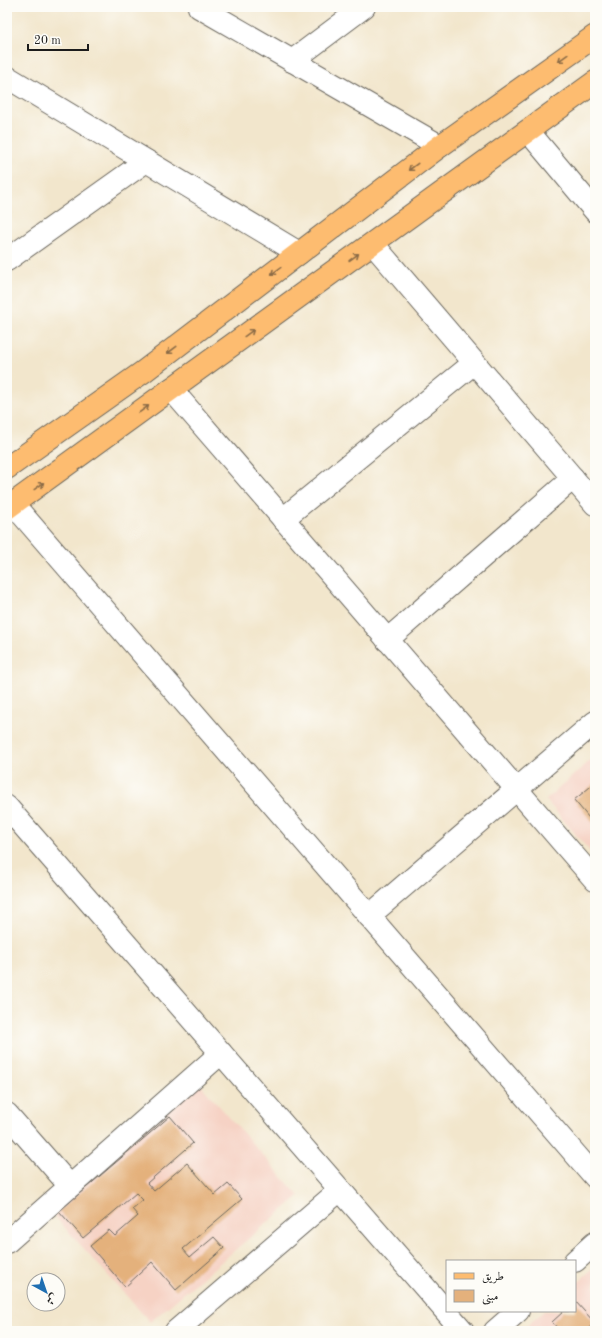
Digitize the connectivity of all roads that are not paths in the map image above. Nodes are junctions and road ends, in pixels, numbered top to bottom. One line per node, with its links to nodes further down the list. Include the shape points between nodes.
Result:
1 (199, 7): 4 (street)
2 (364, 7): 4 (street)
3 (595, 36): 8 (main road, one-way to 8)
4 (292, 61): 8 (street)
5 (7, 77): 9 (street)
6 (595, 82): 7 (main road)
7 (528, 131): 10 (street); 11 (main road)
8 (440, 146): 12 (main road, one-way to 12)
9 (146, 161): 12 (street); 13 (street)
10 (595, 211)
11 (373, 244): 14 (street); 16 (main road, one-way to 11)
12 (299, 253): 15 (main road, one-way to 15)
13 (7, 260)
14 (474, 363): 18 (street); 21 (street)
15 (143, 372): 16 (main road); 17 (main road)
16 (167, 393): 20 (main road, one-way to 16); 21 (street)
17 (7, 468)
18 (573, 478): 19 (street); 22 (street)
19 (595, 504)
20 (10, 506): 27 (street)
21 (283, 518): 22 (street)
22 (387, 640): 24 (street)
23 (595, 722): 24 (street)
24 (517, 790): 26 (street); 27 (street)
25 (7, 807): 28 (street)
26 (595, 880)
27 (369, 916): 30 (street)
28 (221, 1053): 31 (street); 32 (street)
29 (7, 1114): 31 (street)
30 (595, 1177)
31 (70, 1186): 33 (street)
32 (340, 1190): 37 (street); 39 (street)
33 (7, 1242)
34 (595, 1243): 35 (street)
35 (576, 1260)
36 (446, 1312): 40 (street)
37 (446, 1312)
38 (517, 1312): 41 (street)
39 (183, 1329)
40 (463, 1331)
41 (495, 1331)

